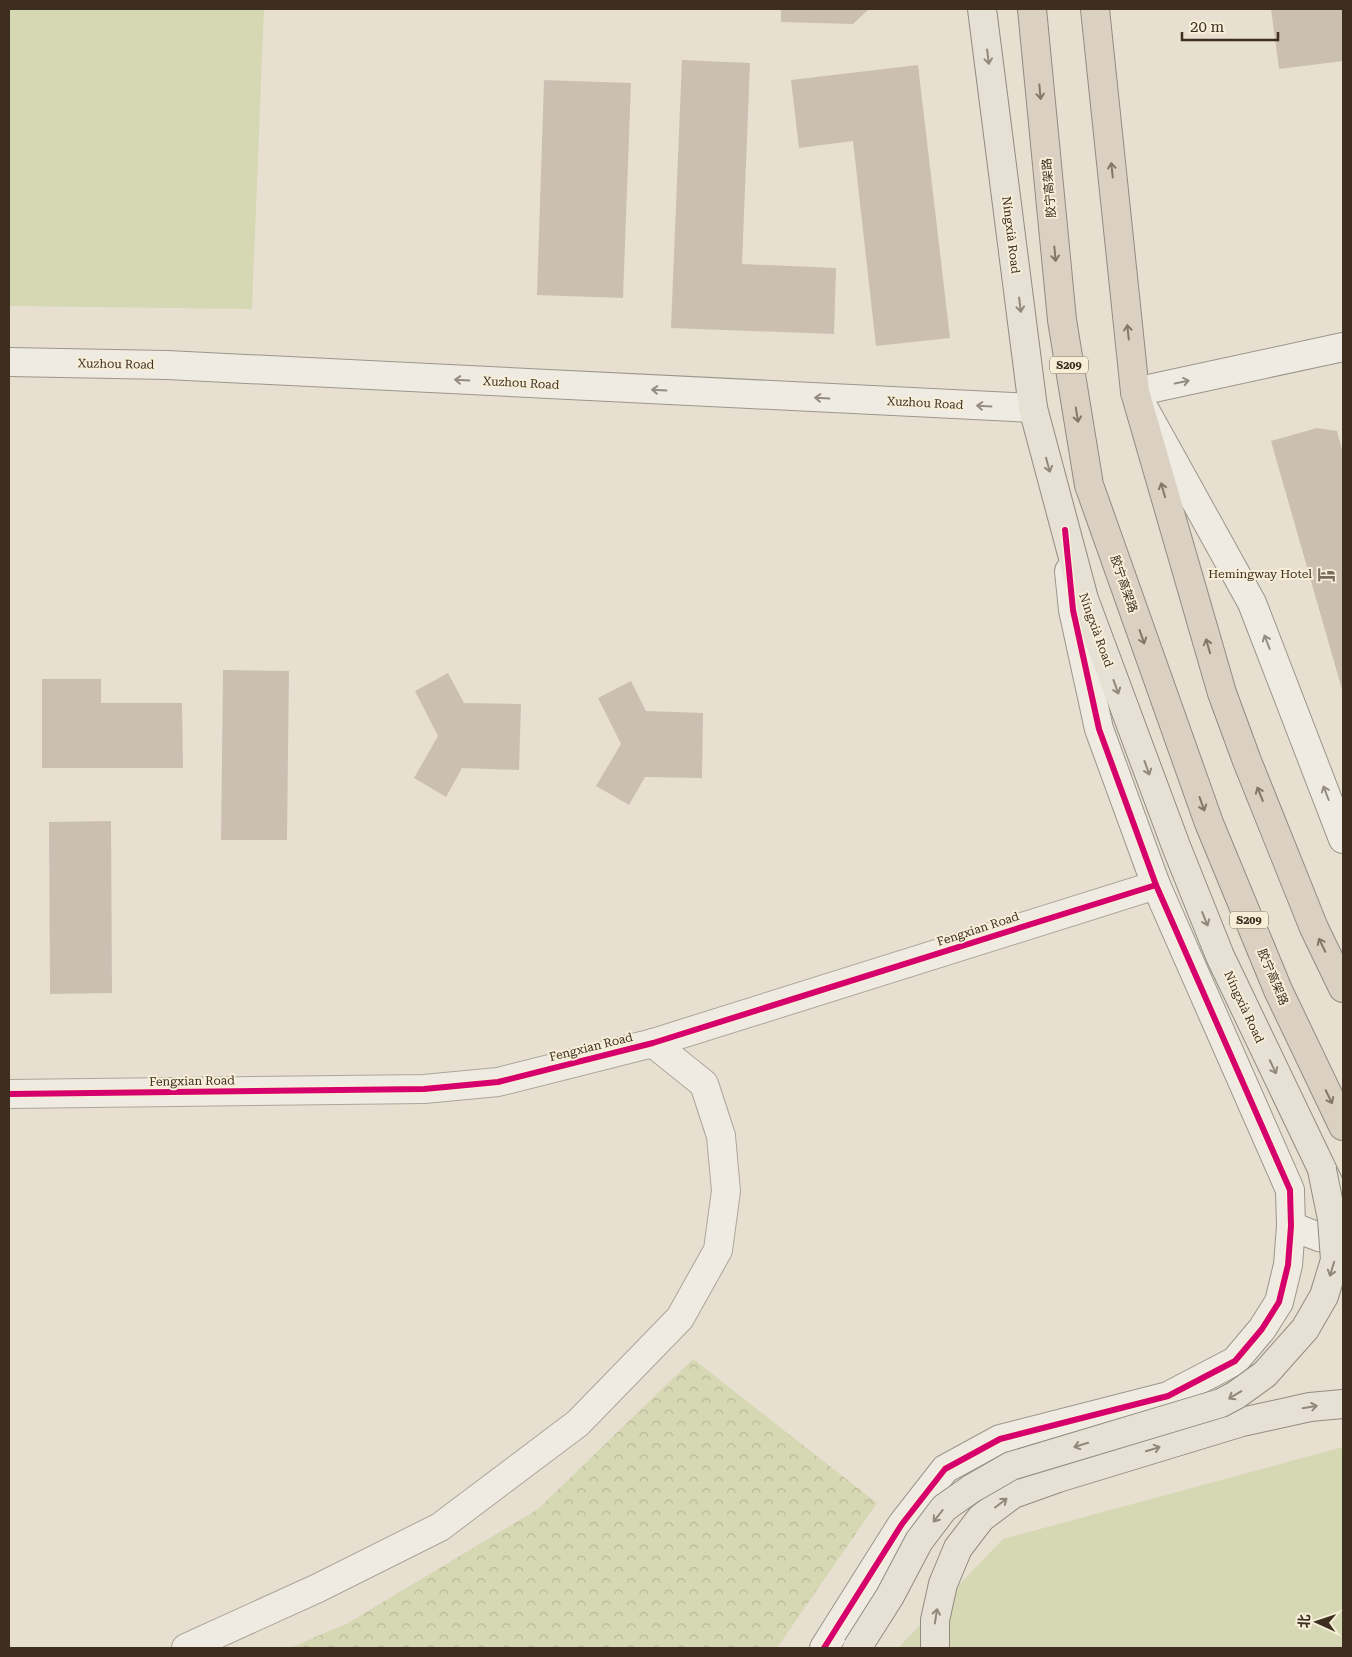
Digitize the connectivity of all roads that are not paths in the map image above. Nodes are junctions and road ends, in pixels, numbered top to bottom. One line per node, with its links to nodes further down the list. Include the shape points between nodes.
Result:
1 (982, 9): 7 (main road, Níngxià Road, one-way to 7)
2 (1032, 9): 14 (highway, 胶宁高架路 / S209, one-way to 14, via 1062,320 1089,485 1209,823 1278,990)
3 (1095, 9): 6 (highway, one-way to 3)
4 (1343, 347): 6 (street, one-way to 4)
5 (9, 362): 7 (street, Xuzhou Road, one-way to 5, via 167,365)
6 (1135, 392): 9 (street, one-way to 6, via 1252,603); 11 (highway, one-way to 6, via 1314,928 1222,693)
7 (1033, 408): 8 (main road, Níngxià Road, one-way to 8)
8 (1065, 530): 10 (street, via 1073,610 1099,729); 15 (main road, Níngxià Road, one-way to 15, via 1084,599 1220,956)
9 (1343, 839)
10 (1156, 885): 12 (street, Fengxian Road); 17 (street, via 1290,1190)
11 (1343, 988)
12 (653, 1043): 13 (street, Fengxian Road, via 498,1082 424,1090); 20 (street, via 704,1084 721,1136 726,1191 718,1250 680,1318 578,1424 440,1528)
13 (9, 1094)
14 (1343, 1126)
15 (1322, 1170): 16 (main road, Níngxià Road, bridge); 22 (main road, one-way to 22, bridge, via 1332,1220 1335,1260 1324,1296 1305,1329 1266,1374 1221,1403 1011,1466 971,1488 944,1508 918,1541 890,1596)
16 (1343, 1212)
17 (1291, 1226): 18 (street); 21 (street, via 1288,1265 1280,1302 1235,1362 1168,1396 1000,1439 945,1469 902,1524)
18 (1343, 1242)
19 (1343, 1404): 23 (main road, one-way to 19, via 935,1620 943,1584 958,1548 981,1518 1014,1494 1242,1422 1310,1407)
20 (186, 1648)
21 (824, 1648)
22 (856, 1648)
23 (935, 1648)

